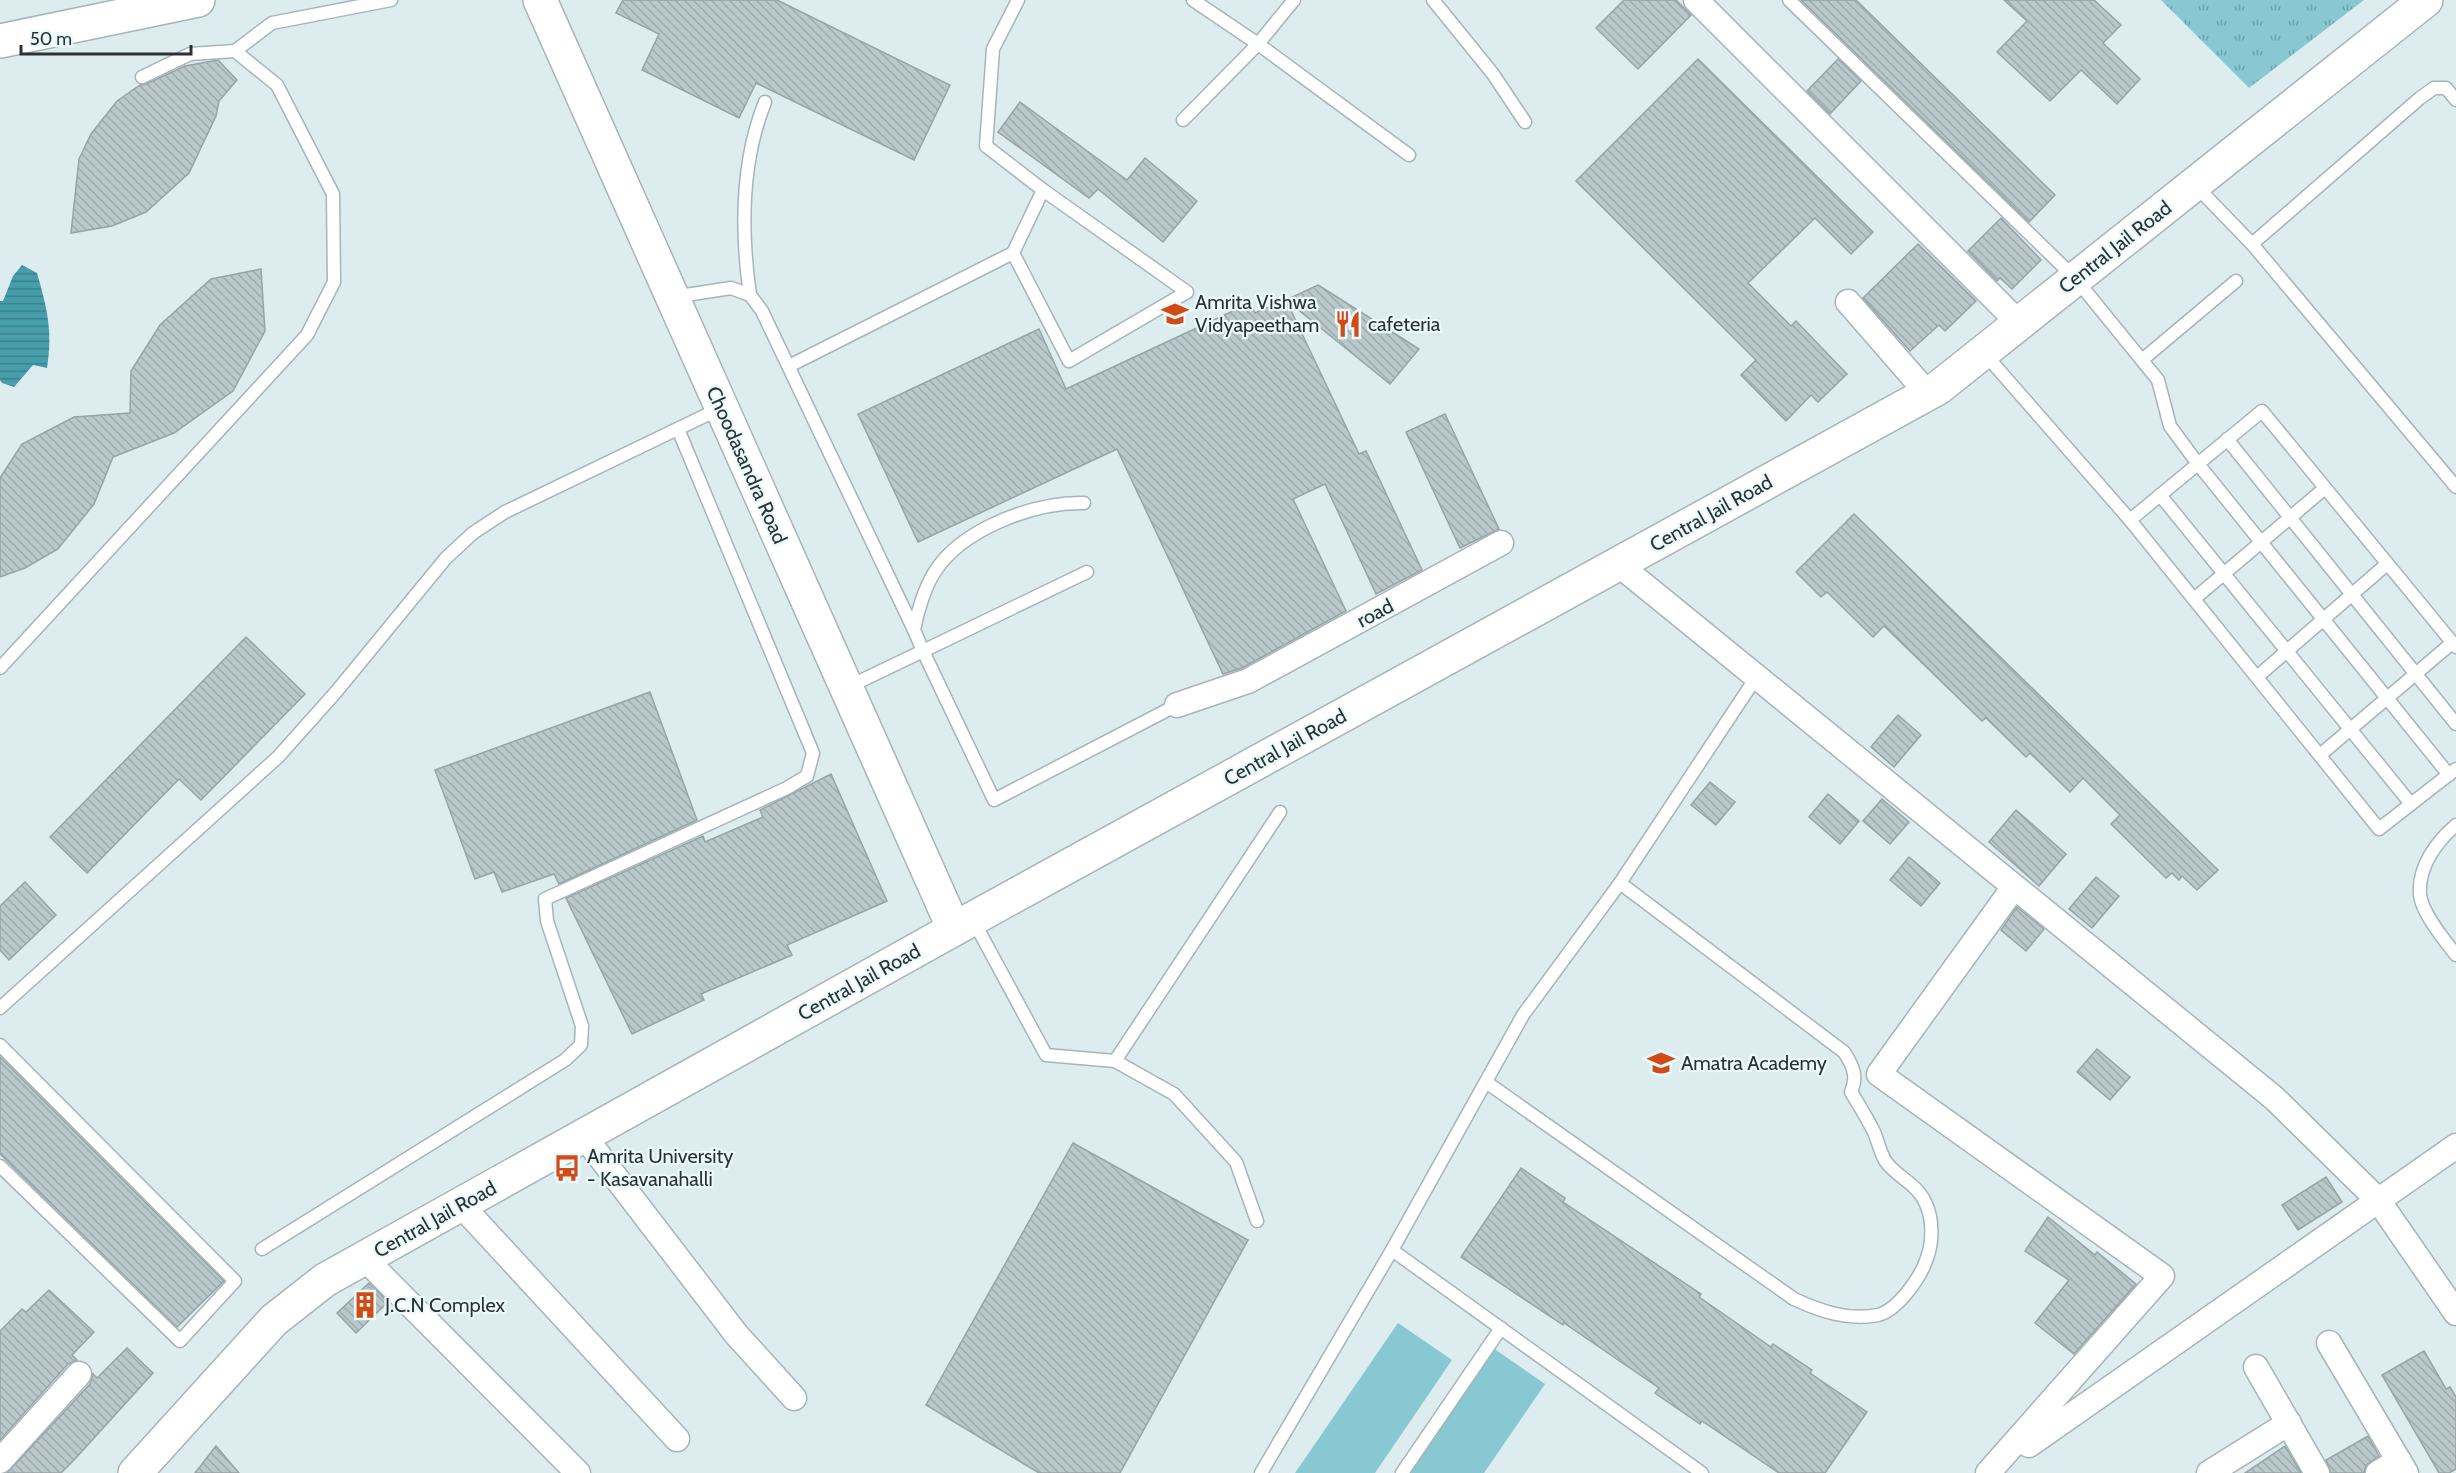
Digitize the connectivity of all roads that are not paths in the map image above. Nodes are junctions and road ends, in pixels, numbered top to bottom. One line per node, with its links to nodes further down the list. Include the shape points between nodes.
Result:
1 (198, 0): 11 (main road)
2 (391, 0): 13 (lane, via 272,23)
3 (540, 0): 27 (main road, Choodasandra Road)
4 (1018, 0): 21 (lane, via 993,49 986,146)
5 (1193, 0): 12 (lane)
6 (1294, 0): 12 (lane)
7 (1433, 0): 18 (lane, via 1493,74)
8 (1696, 0): 29 (street)
9 (1789, 0): 24 (lane)
10 (2426, 0): 20 (main road, Central Jail Road)
11 (0, 41)
12 (1258, 45): 17 (lane); 19 (lane)
13 (235, 51): 14 (lane, via 190,54); 57 (lane, via 277,85 333,194 334,282 307,335)
14 (141, 77)
15 (2456, 100): 22 (lane, via 2446,88 2434,88)
16 (765, 102): 26 (lane, via 756,124 745,209)
17 (1183, 120)
18 (1525, 122)
19 (1409, 155)
20 (2194, 184): 22 (lane); 24 (main road, Central Jail Road)
21 (1043, 190): 23 (lane); 23 (lane, via 1187,292 1069,361)
22 (2252, 244): 38 (lane)
23 (1013, 253): 32 (lane)
24 (2075, 278): 29 (main road, Central Jail Road); 31 (lane)
25 (2236, 281): 31 (lane)
26 (750, 295): 27 (lane, via 731,288); 32 (lane)
27 (673, 297): 34 (main road, Choodasandra Road)
28 (1848, 302): 33 (street)
29 (2019, 323): 30 (main road, Central Jail Road)
30 (1983, 352): 33 (main road, Central Jail Road); 43 (lane)
31 (2142, 360): 37 (lane, via 2158,380 2170,426)
32 (789, 366): 53 (lane)
33 (1928, 394): 46 (main road, Central Jail Road)
34 (722, 407): 35 (lane); 61 (main road, Choodasandra Road)
35 (678, 429): 75 (lane, via 505,512 473,533 446,558 278,757); 85 (lane, via 813,753 807,776 545,899 547,921 582,1026 581,1045 565,1060)
36 (2228, 439): 37 (lane); 39 (lane, via 2262,411); 42 (lane)
37 (2198, 464): 40 (lane); 45 (lane)
38 (2456, 487)
39 (2325, 488): 42 (lane); 47 (lane)
40 (2160, 495): 43 (lane); 49 (lane)
41 (1084, 503): 53 (lane, via 1062,503 1010,516 958,546 932,575 918,608)
42 (2291, 517): 45 (lane); 50 (lane)
43 (2130, 520): 51 (lane)
44 (1500, 543): 63 (street, road, via 1248,681)
45 (2261, 543): 49 (lane); 52 (lane)
46 (1618, 564): 59 (street); 73 (main road, Central Jail Road)
47 (2387, 564): 50 (lane); 54 (lane)
48 (1087, 572): 55 (lane)
49 (2224, 573): 51 (lane); 56 (lane)
50 (2353, 593): 52 (lane); 58 (lane)
51 (2194, 599): 60 (lane)
52 (2322, 619): 56 (lane); 62 (lane)
53 (914, 630): 55 (lane)
54 (2454, 645): 58 (lane)
55 (923, 651): 61 (lane); 63 (lane, via 994,800)
56 (2286, 651): 60 (lane); 65 (lane)
57 (0, 668)
58 (2416, 675): 62 (lane); 64 (lane)
59 (1757, 676): 71 (lane); 72 (street)
60 (2257, 677): 66 (lane)
61 (847, 688): 73 (main road, Choodasandra Road)
62 (2387, 699): 65 (lane); 67 (lane)
63 (1178, 705)
64 (2456, 724)
65 (2351, 730): 66 (lane); 68 (lane)
66 (2320, 755): 68 (lane, via 2379,829)
67 (2452, 772): 68 (lane)
68 (2411, 804)
69 (1280, 812): 77 (lane)
70 (2456, 825): 74 (lane, via 2425,861 2420,895 2436,930)
71 (1620, 884): 78 (lane, via 1523,1015); 78 (lane, via 1844,1052 1856,1080 1851,1092 1886,1161 1919,1190 1928,1206 1931,1232 1927,1258 1913,1284 1896,1305 1880,1315 1851,1318 1794,1299)
72 (2014, 887): 82 (street, via 2274,1098); 104 (street, via 1879,1074 2162,1276)
73 (963, 924): 77 (lane, via 1046,1055); 79 (main road, Central Jail Road)
74 (2456, 955)
75 (0, 1008)
76 (0, 1045): 81 (lane, via 235,1281 180,1341)
77 (1115, 1060): 84 (lane, via 1174,1094 1236,1162)
78 (1486, 1082): 86 (lane)
79 (584, 1136): 83 (main road, Central Jail Road); 93 (street, via 736,1334)
80 (2456, 1146): 82 (street)
81 (0, 1166)
82 (2378, 1200): 88 (street); 96 (street)
83 (460, 1204): 87 (main road, Central Jail Road); 95 (street)
84 (1257, 1221)
85 (262, 1249)
86 (1392, 1250): 89 (lane); 101 (lane)
87 (364, 1258): 99 (main road, Central Jail Road, via 325,1280 274,1320); 100 (street)
88 (2456, 1313)
89 (1501, 1328): 102 (lane); 103 (lane)
90 (2329, 1343): 98 (street)
91 (2256, 1367): 94 (street)
92 (79, 1374): 97 (street)
93 (794, 1398)
94 (2289, 1423): 105 (street); 106 (street)
95 (677, 1439)
96 (2029, 1445)
97 (0, 1461)
98 (2402, 1467): 107 (street)
99 (135, 1473)
100 (578, 1473)
101 (1261, 1473)
102 (1402, 1473)
103 (1702, 1473)
104 (1988, 1473)
105 (2209, 1473)
106 (2317, 1473)
107 (2378, 1473)

